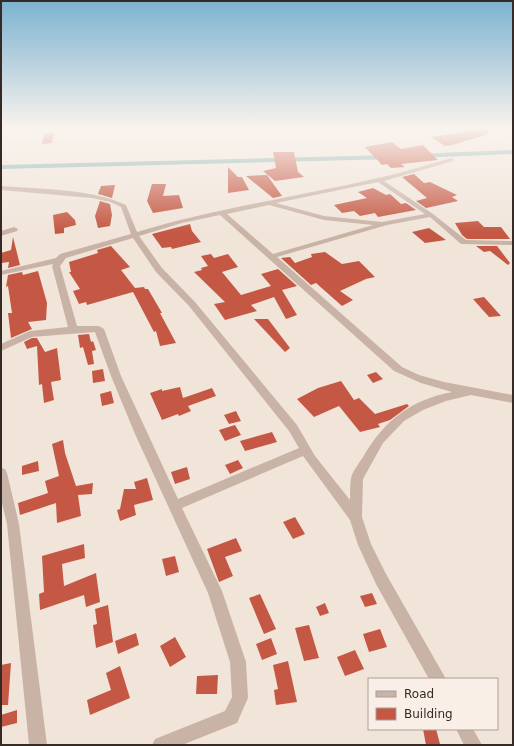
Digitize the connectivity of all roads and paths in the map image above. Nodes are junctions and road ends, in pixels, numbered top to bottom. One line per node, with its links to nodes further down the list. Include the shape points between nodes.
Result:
1 (441, 163): 2 (street)
2 (379, 180): 4 (street); 6 (street)
3 (1, 188): 10 (street, via 112,200 124,206)
4 (270, 203): 5 (street); 7 (street, via 324,218)
5 (220, 212): 10 (street); 12 (street)
6 (431, 215): 7 (street); 11 (street, via 464,242)
7 (386, 223): 12 (street)
8 (14, 229): 9 (street)
9 (1, 234)
10 (135, 235): 13 (street, via 63,256); 19 (street, via 159,270 192,304 294,428)
11 (513, 243)
12 (270, 257): 17 (street, via 398,369 436,384)
13 (59, 260): 14 (street); 15 (street, via 56,266)
14 (1, 273)
15 (73, 330): 16 (street, via 30,334); 21 (street, via 99,329 116,376)
16 (1, 348)
17 (470, 392): 18 (street); 22 (street, via 444,397 419,407 400,418 378,440 357,478)
18 (513, 399)
19 (304, 450): 21 (street); 22 (street)
20 (1, 473): 25 (street, via 13,524)
21 (174, 506): 26 (street, via 215,591 238,662 240,698 231,717)
22 (356, 517): 23 (street, via 365,545 381,579)
23 (437, 678)
24 (465, 730): 27 (street)
25 (38, 745)
26 (161, 745)
27 (473, 745)

